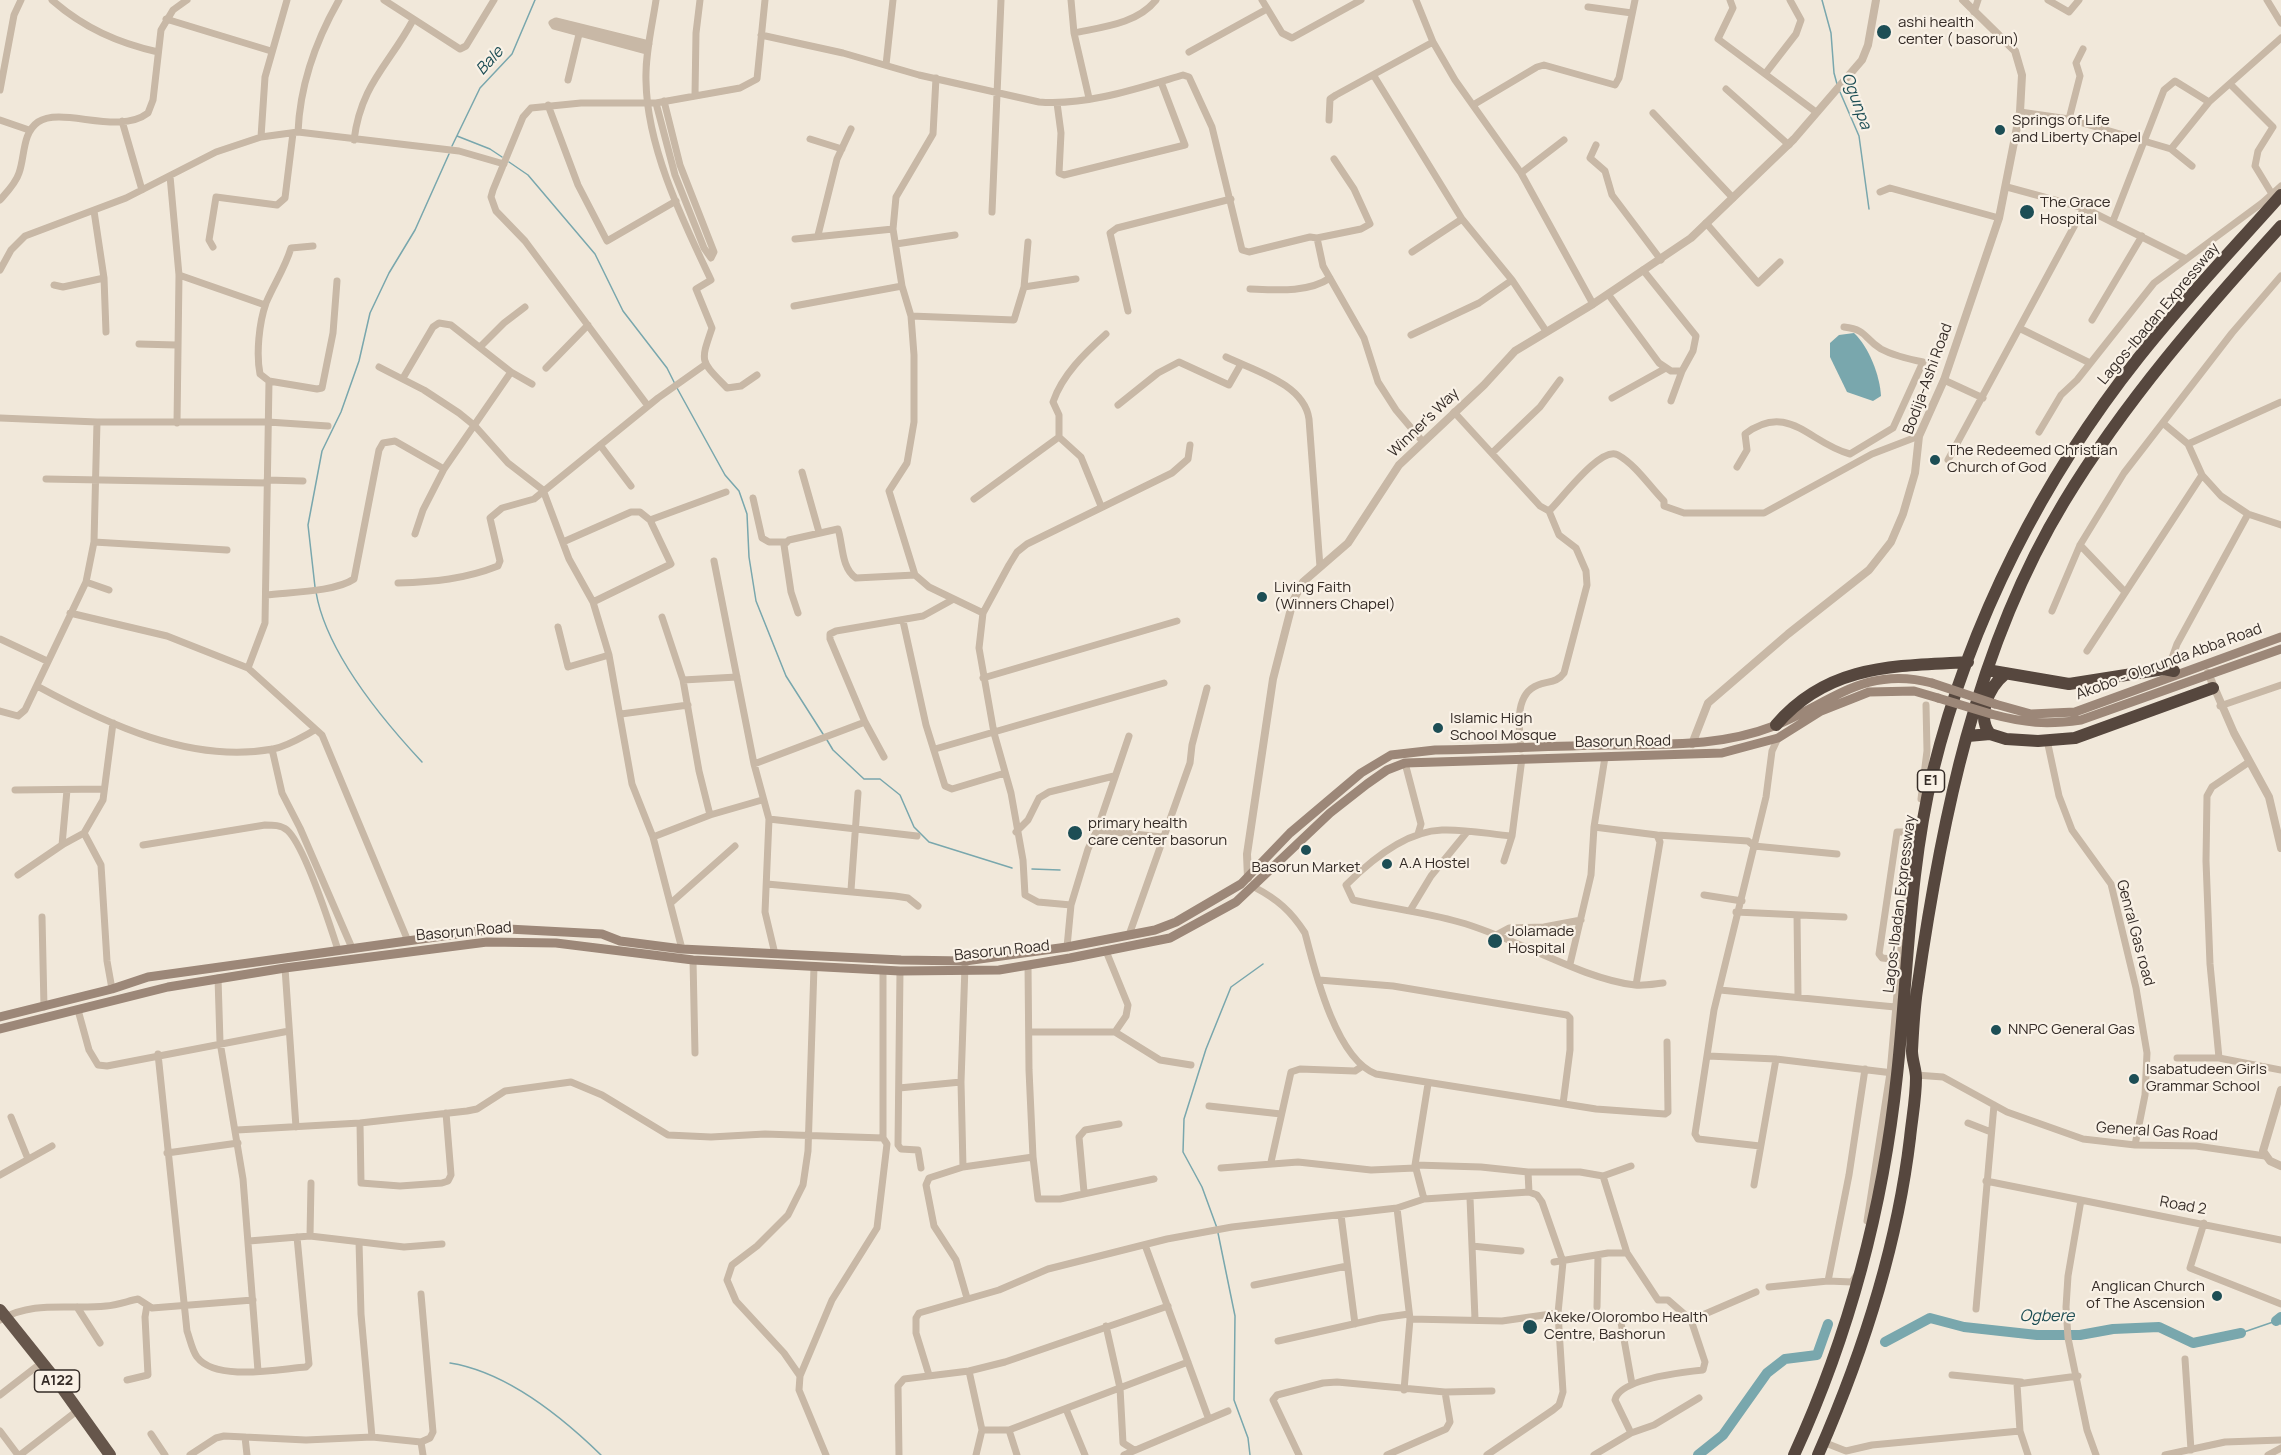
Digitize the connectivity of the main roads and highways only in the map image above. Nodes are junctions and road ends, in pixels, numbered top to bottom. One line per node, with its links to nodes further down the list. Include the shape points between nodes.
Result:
1 (2277, 195): 5 (highway, Lagos-Ibadan Expressway / E1, via 2155,337 2092,419 2033,516)
2 (2281, 226): 6 (highway, Lagos-Ibadan Expressway / E1, via 2161,362 2092,458 2062,505 2032,565)
3 (2281, 638): 7 (main road, Akobo - Olorunda Abba Road)
4 (2281, 649): 10 (main road, Akobo - Olorunda Abba Road, via 2081,720 2025,723)
5 (1968, 662): 11 (highway, via 1861,672 1816,690 1792,706); 24 (highway, Lagos-Ibadan Expressway / E1, via 1933,774 1920,841 1878,1206 1862,1274 1834,1360)
6 (1987, 670): 8 (highway); 13 (highway, Lagos-Ibadan Expressway / E1)
7 (2179, 673): 8 (highway, via 2146,671 2069,684); 10 (main road, Akobo - Olorunda Abba Road, via 2075,712 2031,714)
8 (2005, 674): 12 (highway, via 1989,693 1983,721)
9 (2213, 688): 12 (highway, via 2075,738 2006,739)
10 (1993, 709): 11 (main road, Basorun Road, bridge, via 1932,683 1890,677 1836,693); 15 (main road, Basorun Road, bridge, via 1914,691 1869,692 1821,711 1778,738 1714,754 1605,757)
11 (1776, 725): 15 (main road, Basorun Road, via 1719,742)
12 (1990, 734): 13 (highway)
13 (1968, 736): 25 (highway, Lagos-Ibadan Expressway / E1, via 1941,841 1916,994 1912,1055 1916,1074 1908,1153 1883,1272 1853,1369)
14 (1435, 750): 15 (main road, Basorun Road); 16 (main road); 17 (main road, Basorun Road, via 1390,755 1361,774 1290,833 1248,878 1166,927 1067,947 965,962 682,949 620,941 602,934 508,929 148,977)
15 (1521, 753): 16 (main road, Basorun Road)
16 (1436, 761): 19 (main road, Basorun Road, via 1405,763 1380,774 1330,813 1236,902 1170,938 1028,966 964,972 814,967 693,960 510,941 218,978)
17 (15, 1014): 18 (main road, Basorun Road); 19 (main road)
18 (0, 1017)
19 (18, 1026): 20 (main road, Basorun Road)
20 (0, 1029)
21 (1, 1318): 22 (highway, A122); 23 (highway, A122, via 60,1385)
22 (103, 1455)
23 (110, 1455)
24 (1794, 1455)
25 (1818, 1455)

